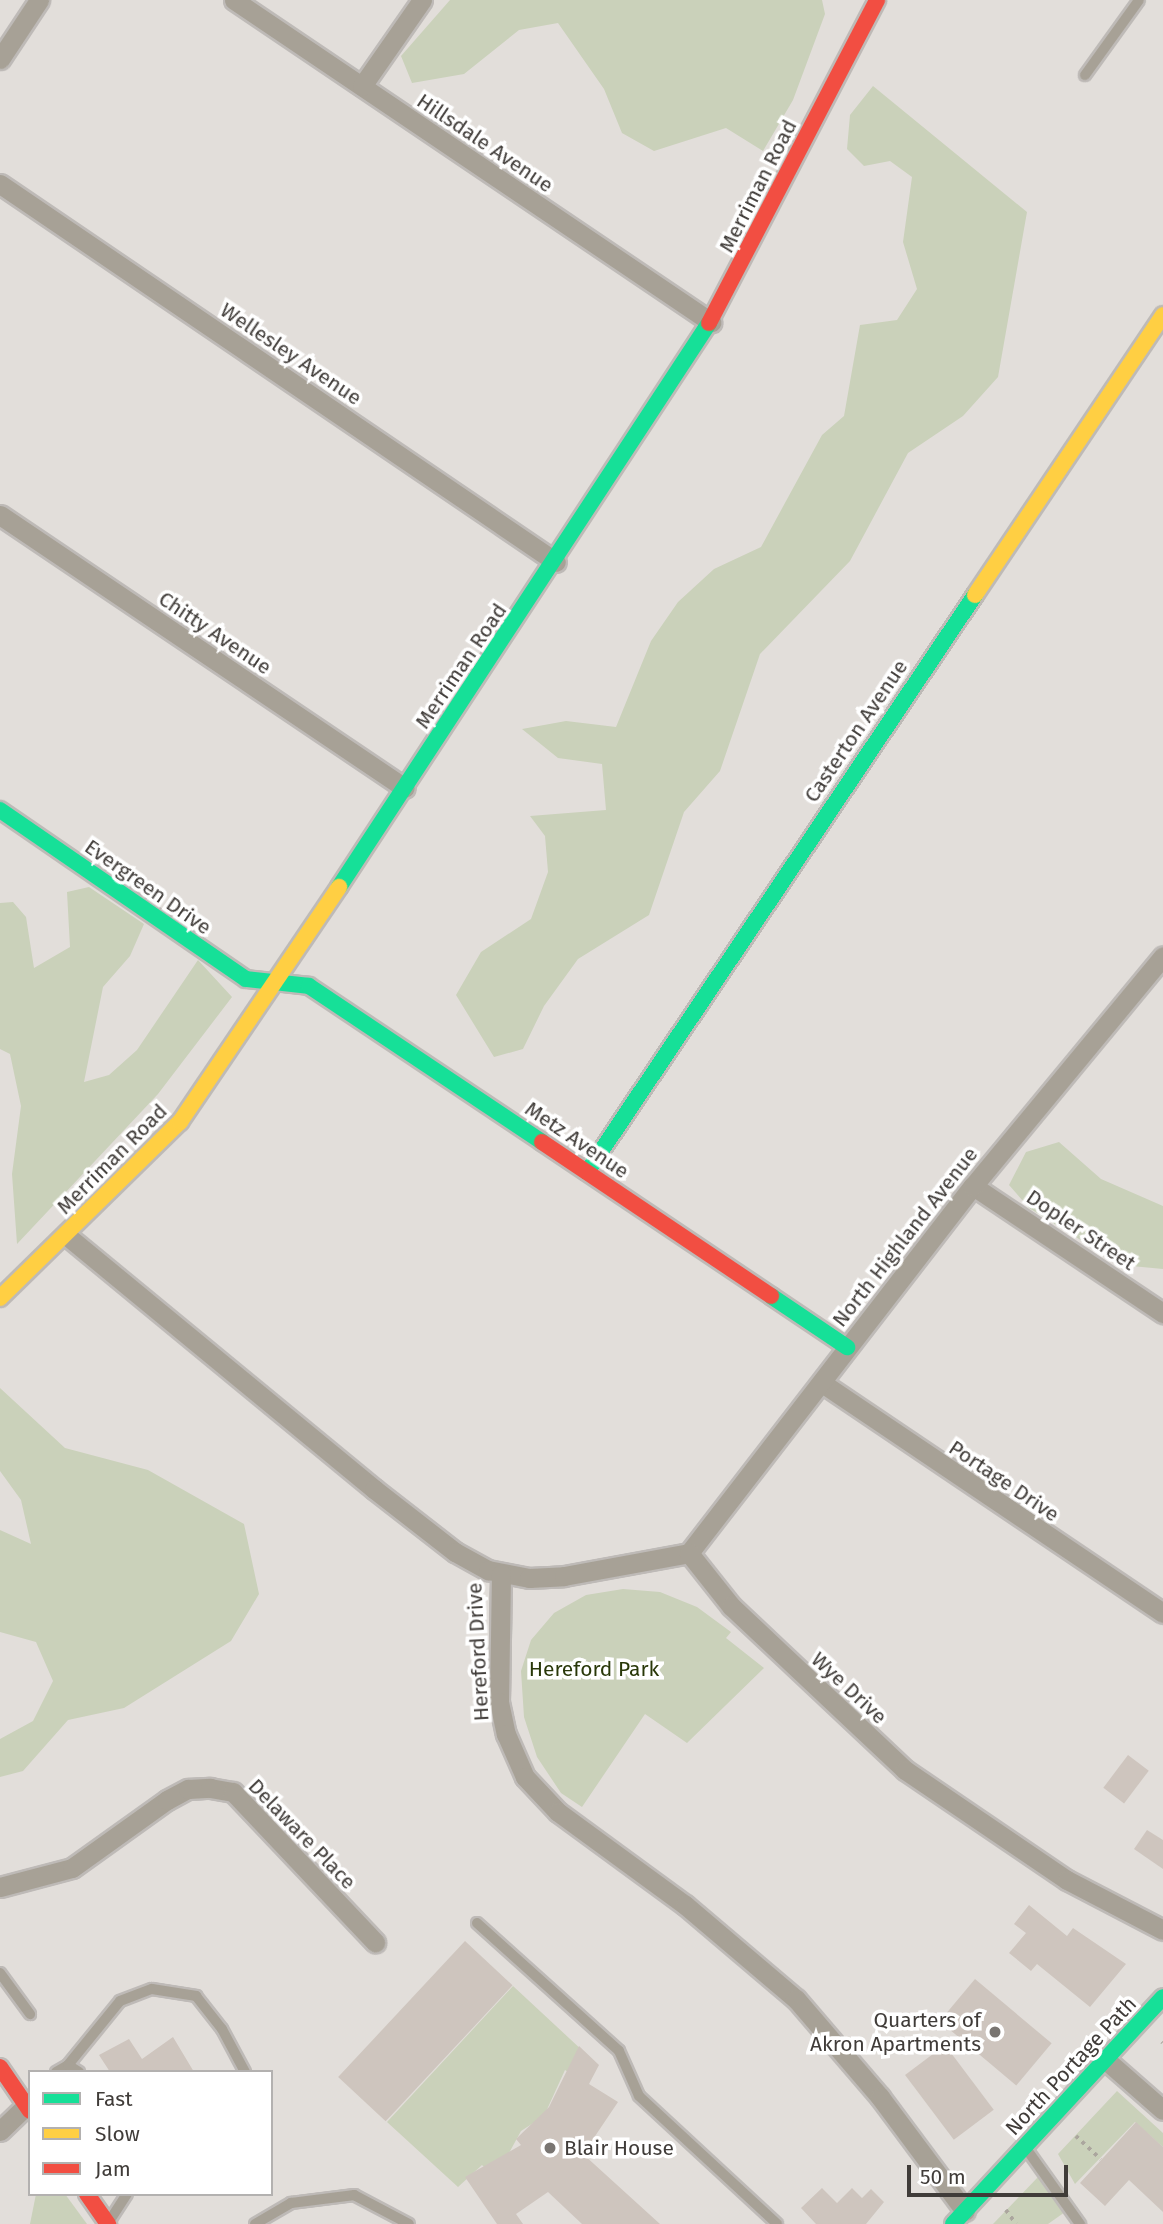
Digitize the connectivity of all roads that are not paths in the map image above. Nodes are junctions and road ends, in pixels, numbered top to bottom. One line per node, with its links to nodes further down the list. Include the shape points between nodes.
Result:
1 (40, 0): 6 (street)
2 (234, 0): 8 (street, Hillsdale Avenue)
3 (422, 0): 8 (street)
4 (877, 0): 11 (street, Merriman Road)
5 (1139, 0): 7 (lane)
6 (0, 59)
7 (1085, 75)
8 (362, 86): 11 (street, Hillsdale Avenue)
9 (0, 184): 13 (street, Wellesley Avenue)
10 (1163, 315): 18 (street, Casterton Avenue)
11 (711, 322): 13 (street, Merriman Road)
12 (0, 515): 14 (street, Chitty Avenue)
13 (556, 562): 14 (street, Merriman Road)
14 (405, 788): 17 (street, Merriman Road)
15 (0, 810): 17 (street, Evergreen Drive, via 246,979)
16 (1163, 956): 19 (street, North Highland Avenue)
17 (278, 979): 18 (street, Metz Avenue, via 309,986); 20 (street, Merriman Road, via 180,1122)
18 (587, 1172): 23 (street, Metz Avenue)
19 (973, 1186): 22 (street, Dopler Street); 23 (street, North Highland Avenue)
20 (66, 1235): 21 (street, Merriman Road); 26 (street, Hereford Drive, via 374,1489 455,1552)
21 (0, 1298)
22 (1163, 1313)
23 (847, 1348): 24 (street, North Highland Avenue)
24 (822, 1383): 25 (street, North Highland Avenue); 27 (street, Portage Drive)
25 (689, 1553): 26 (street, via 564,1576); 30 (street, Wye Drive, via 731,1606 905,1770 1067,1880)
26 (501, 1574): 47 (street, Hereford Drive, via 499,1702 506,1734 525,1777 558,1812 685,1905 796,1999 880,2097)
27 (1163, 1613)
28 (0, 1886): 31 (street, Delaware Place, via 72,1868 167,1800 188,1789 210,1788 233,1792)
29 (477, 1923): 51 (lane, via 619,2051 639,2096)
30 (1163, 1930)
31 (375, 1942)
32 (0, 1973): 34 (lane)
33 (1163, 1997): 35 (street, North Portage Path)
34 (30, 2014)
35 (1107, 2061): 42 (street); 44 (street, North Portage Path)
36 (68, 2065): 38 (lane); 39 (lane); 40 (lane, via 121,2001 152,1989 196,1996 222,2029)
37 (0, 2067): 41 (street)
38 (60, 2070)
39 (76, 2070)
40 (244, 2070)
41 (26, 2099): 43 (street)
42 (1163, 2110)
43 (0, 2131)
44 (1025, 2147): 47 (street, North Portage Path); 52 (lane)
45 (88, 2196): 48 (street)
46 (126, 2196): 48 (lane)
47 (959, 2218)
48 (108, 2224)
49 (255, 2224): 50 (lane, via 291,2203 354,2195)
50 (409, 2224)
51 (777, 2224)
52 (1080, 2224)

